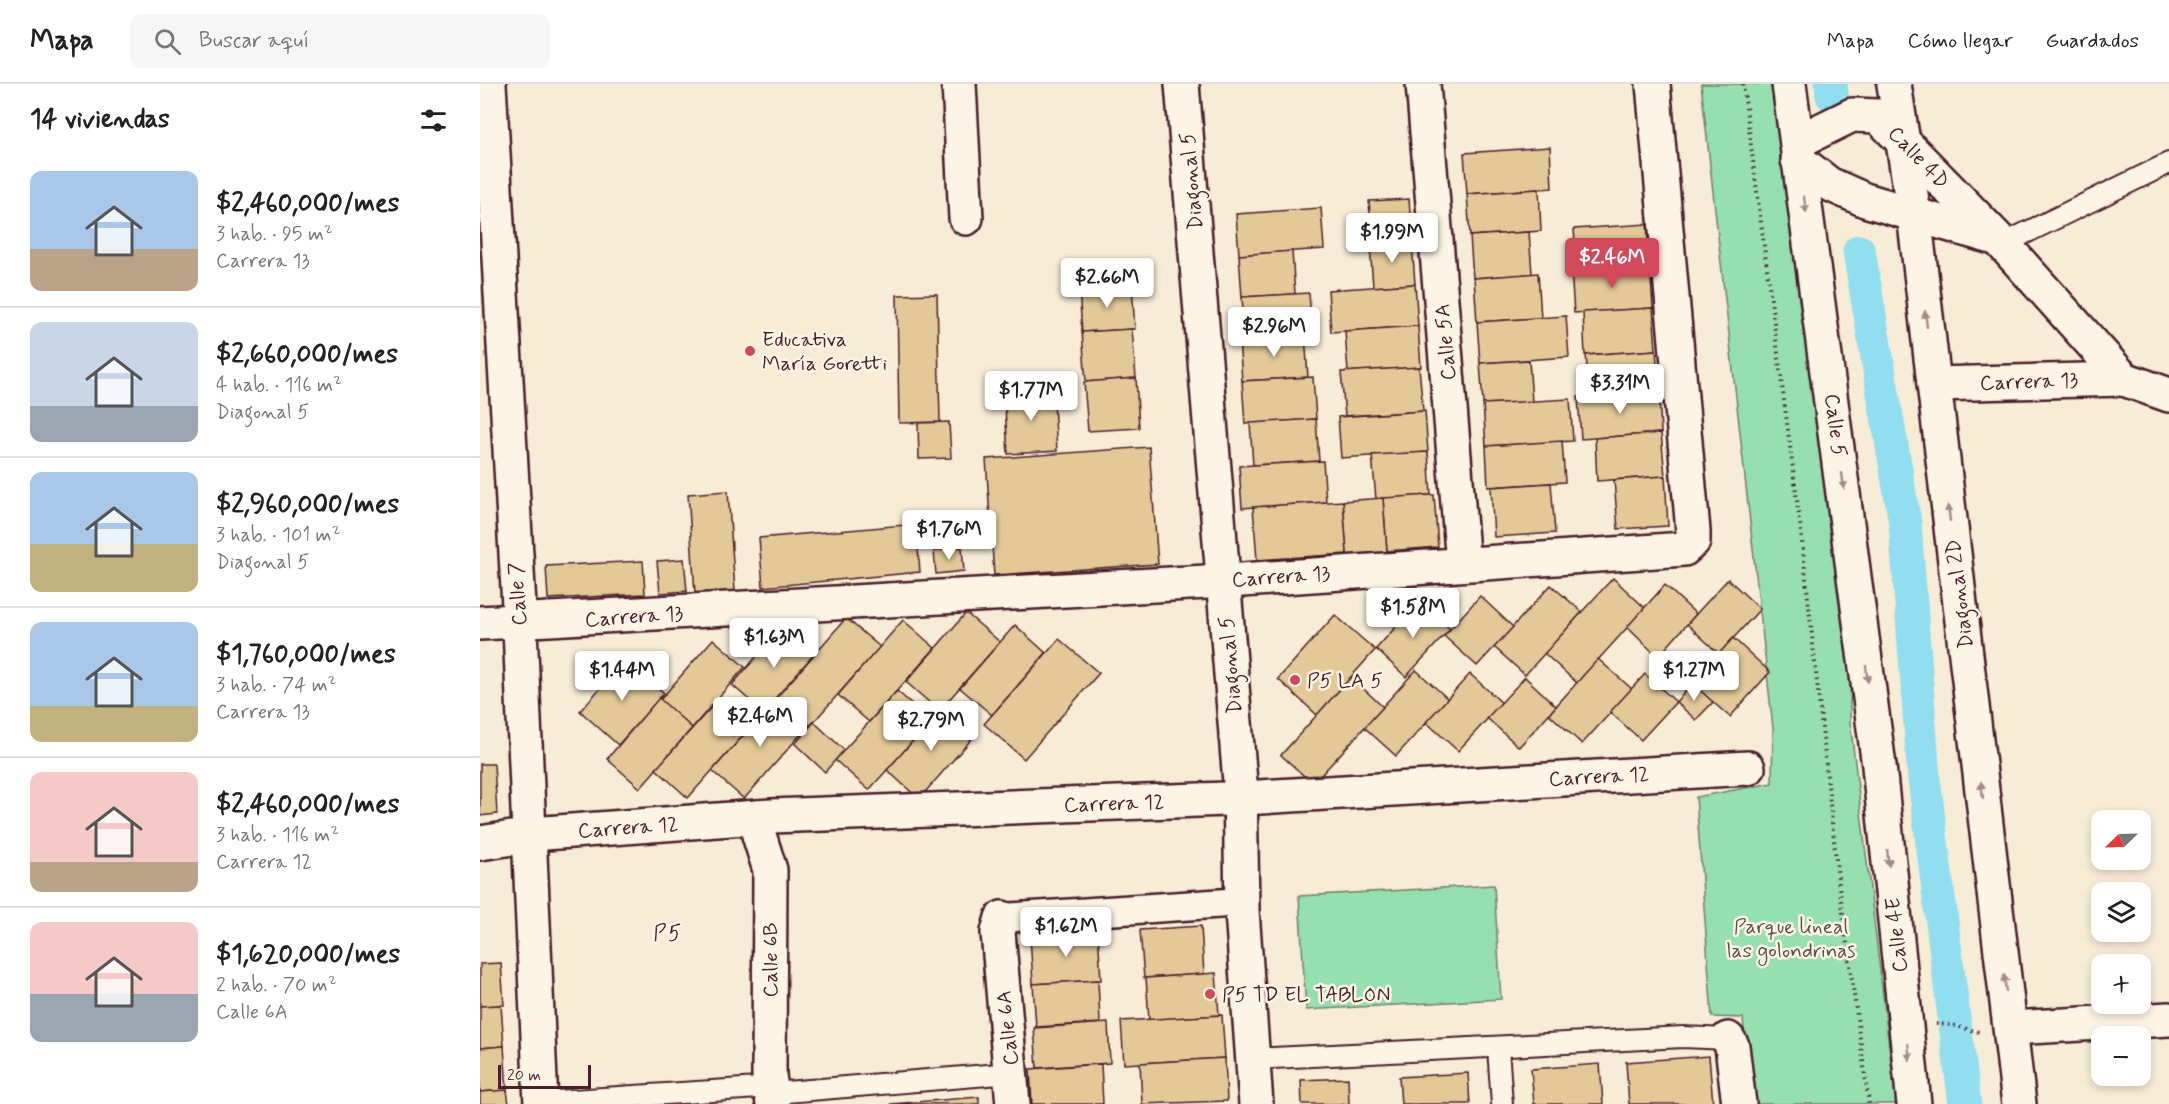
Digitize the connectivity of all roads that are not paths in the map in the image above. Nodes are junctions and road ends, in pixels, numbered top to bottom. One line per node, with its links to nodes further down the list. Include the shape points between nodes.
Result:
1 (489, 84): 20 (street, Calle 7)
2 (959, 84): 12 (street)
3 (1182, 84): 18 (street, Diagonal 5)
4 (1423, 84): 17 (street, Calle 5A)
5 (1653, 84): 17 (street, Carrera 13, via 1693,541 1678,550)
6 (1789, 84): 9 (street, Calle 5)
7 (1894, 84): 8 (street, Diagonal 2D)
8 (1904, 139): 9 (street, Calle 4D, via 1878,116 1852,115); 11 (street, Diagonal 2D); 13 (street, Calle 4D)
9 (1805, 144): 11 (street, Calle 4D, via 1829,184 1865,200); 21 (street, Calle 5, one-way to 21)
10 (2169, 163): 13 (lane)
11 (1914, 214): 13 (street, Calle 4D); 15 (street, Diagonal 2D, one-way to 11)
12 (966, 218)
13 (1999, 241): 14 (street, Calle 4D)
14 (2124, 379): 15 (street, Carrera 13); 16 (street, Calle 4D)
15 (1934, 384): 30 (street, Diagonal 2D, one-way to 15)
16 (2169, 395)
17 (1463, 564): 18 (street, Carrera 13)
18 (1224, 580): 20 (street, Carrera 13); 23 (street, Diagonal 5)
19 (480, 623): 20 (street, Carrera 13)
20 (519, 623): 25 (street, Calle 7)
21 (1879, 766): 40 (street, Calle 4E, one-way to 40)
22 (1748, 768): 23 (street, Carrera 12)
23 (1241, 798): 24 (street, Carrera 12); 27 (street, Diagonal 5)
24 (758, 817): 25 (street, Carrera 12); 35 (street, Calle 6B, via 770,870)
25 (529, 835): 26 (street, Carrera 12); 36 (street, Calle 7)
26 (480, 843)
27 (1242, 902): 28 (street); 33 (street, Diagonal 5)
28 (1002, 918): 34 (street, Calle 6A, via 998,932)
29 (2169, 1019): 30 (street)
30 (2011, 1028): 41 (street, Diagonal 2D)
31 (1728, 1039): 32 (lane, via 1683,1037); 39 (street)
32 (1498, 1048): 33 (lane); 38 (lane)
33 (1252, 1059): 37 (street, Diagonal 5)
34 (1012, 1088): 35 (lane, via 786,1092)
35 (772, 1096): 36 (lane)
36 (541, 1103)
37 (1256, 1104)
38 (1502, 1104)
39 (1739, 1104)
40 (1914, 1104)
41 (2019, 1104)

